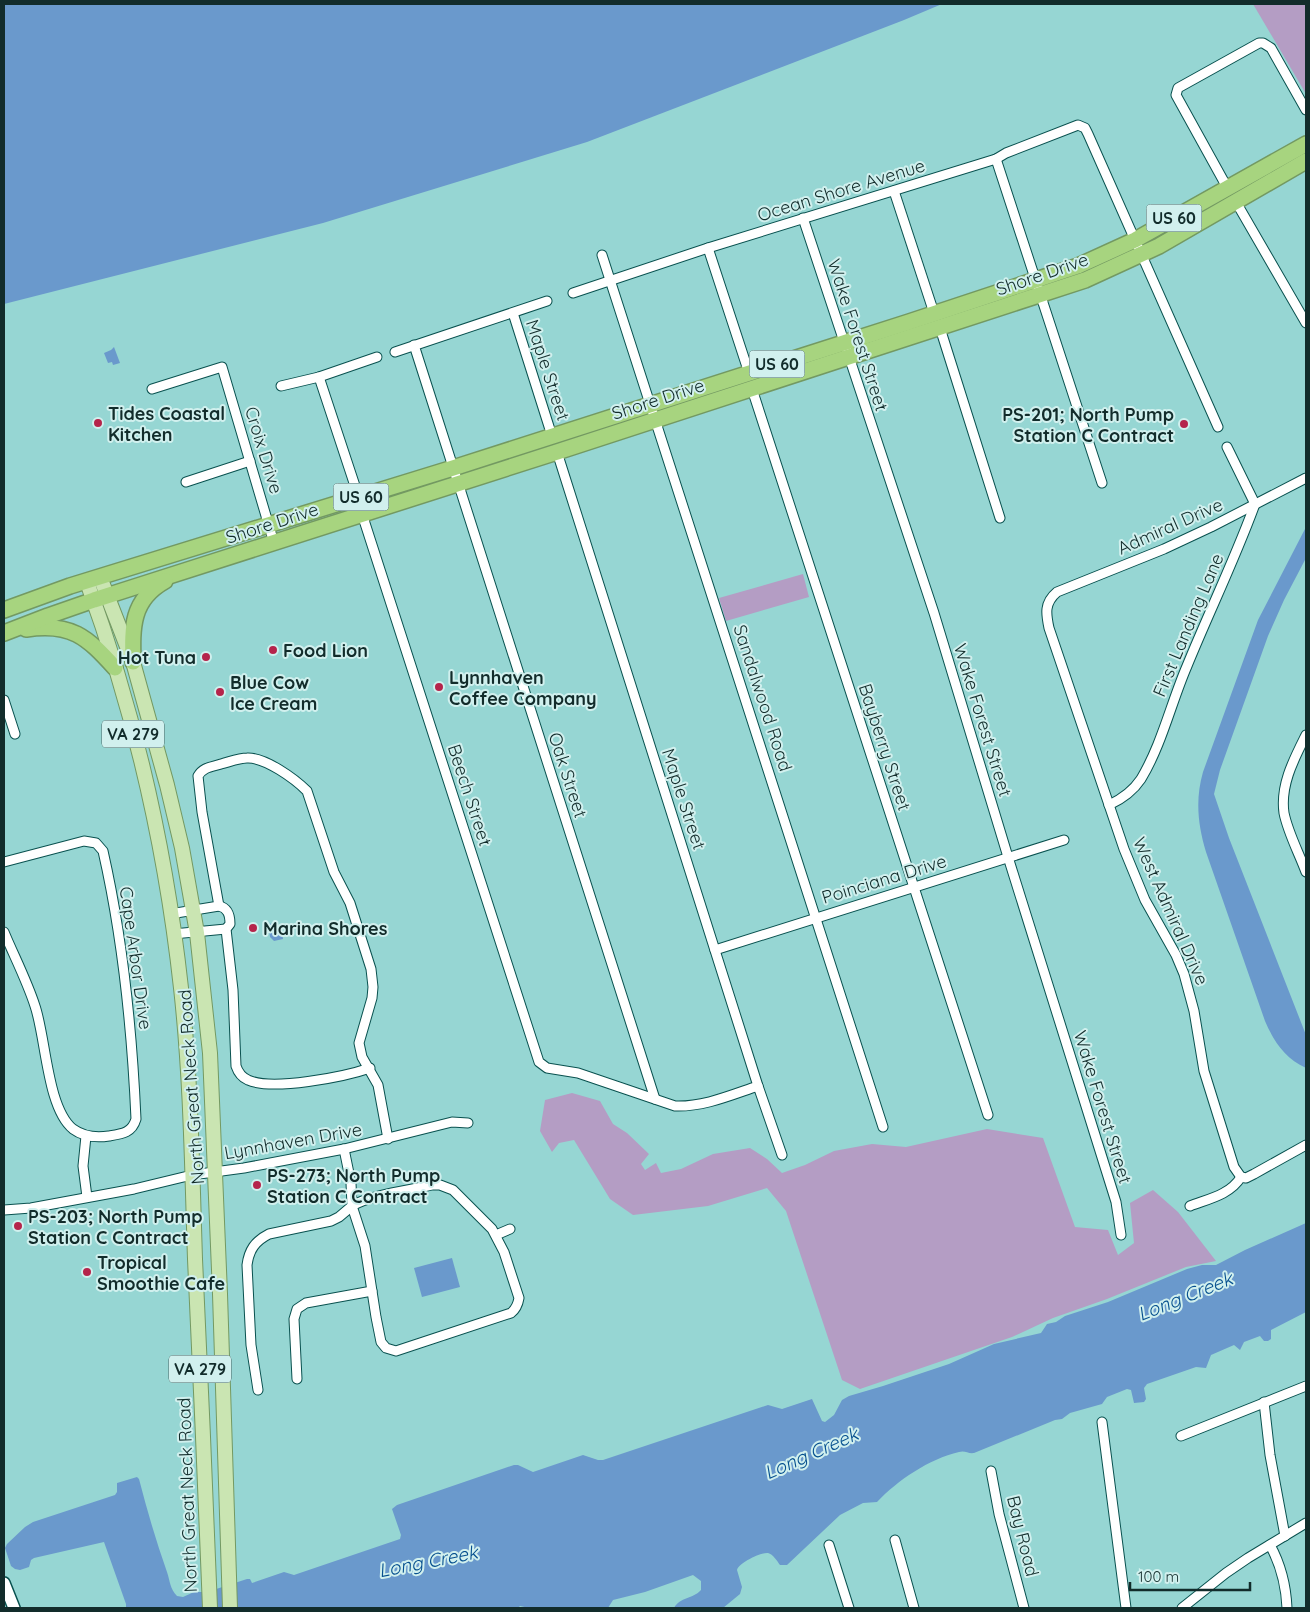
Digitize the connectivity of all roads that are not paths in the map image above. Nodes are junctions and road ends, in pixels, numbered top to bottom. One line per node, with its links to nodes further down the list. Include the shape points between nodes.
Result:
1 (1306, 110): 5 (street, via 1267,44 1259,43 1178,88 1176,95)
2 (1306, 144): 5 (highway, Shore Drive / US 60)
3 (996, 159): 6 (street, Ocean Shore Avenue); 9 (street, Ocean Shore Avenue, via 1078,125 1085,128); 14 (street)
4 (1306, 162): 7 (highway, Shore Drive / US 60)
5 (1228, 188): 9 (highway, Shore Drive / US 60)
6 (894, 191): 8 (street, Ocean Shore Avenue); 19 (street)
7 (1236, 202): 12 (highway, Shore Drive / US 60); 20 (street)
8 (803, 218): 10 (street, Ocean Shore Avenue); 22 (street, Wake Forest Street)
9 (1135, 240): 12 (street); 14 (highway, Shore Drive / US 60, via 1078,266)
10 (708, 248): 13 (street, Ocean Shore Avenue); 27 (street)
11 (602, 255): 13 (street)
12 (1141, 255): 16 (highway, Shore Drive / US 60); 34 (street)
13 (611, 280): 15 (street, Ocean Shore Avenue); 32 (street, Sandalwood Road)
14 (1036, 280): 16 (street); 19 (highway, Shore Drive / US 60)
15 (573, 293)
16 (1041, 295): 21 (highway, Shore Drive / US 60); 42 (street)
17 (547, 302): 18 (street)
18 (513, 313): 23 (street); 35 (street, Maple Street)
19 (934, 313): 22 (highway, Shore Drive / US 60)
20 (1306, 323)
21 (940, 328): 26 (highway, Shore Drive / US 60); 47 (street)
22 (843, 343): 26 (street, Wake Forest Street); 27 (highway, Shore Drive / US 60)
23 (414, 345): 24 (street); 39 (street, Oak Street)
24 (395, 352)
25 (377, 357): 28 (street)
26 (848, 357): 31 (highway, Shore Drive / US 60); 63 (street, Wake Forest Street, via 934,613)
27 (748, 374): 32 (highway, Shore Drive / US 60)
28 (319, 377): 29 (street); 44 (street)
29 (281, 386)
30 (152, 389): 38 (street, Croix Drive, via 222,367)
31 (752, 389): 33 (highway, Shore Drive / US 60); 66 (street, Bayberry Street)
32 (651, 405): 33 (street, Sandalwood Road); 35 (highway, Shore Drive / US 60)
33 (656, 420): 37 (highway, Shore Drive / US 60); 70 (street, Sandalwood Road)
34 (1218, 427)
35 (552, 436): 39 (highway, Shore Drive / US 60)
36 (1227, 447): 45 (street)
37 (557, 452): 43 (highway, Shore Drive / US 60); 75 (street, Maple Street)
38 (250, 461): 41 (street); 48 (street, Croix Drive)
39 (454, 468): 43 (street, Oak Street); 44 (highway, Shore Drive / US 60)
40 (1306, 478): 45 (street, Admiral Drive)
41 (186, 482)
42 (1102, 482)
43 (458, 483): 46 (highway, Shore Drive / US 60); 78 (street, Oak Street)
44 (359, 498): 48 (highway, Shore Drive / US 60)
45 (1255, 504): 53 (street, Admiral Drive, via 1164,549 1056,592); 61 (street, First Landing Lane, via 1186,667 1152,759 1134,788)
46 (362, 514): 49 (highway, Shore Drive / US 60); 78 (street, Beech Street, via 539,1062 543,1066 578,1073)
47 (1000, 518)
48 (269, 525): 49 (street, Croix Drive); 51 (highway, Shore Drive / US 60)
49 (274, 543): 50 (highway, Shore Drive / US 60)
50 (181, 572): 52 (highway, Shore Drive / US 60); 56 (highway, via 157,586 141,604 133,625)
51 (93, 579): 52 (main road, North Great Neck Road / VA 279); 54 (highway, Shore Drive / US 60)
52 (101, 598): 55 (highway, Shore Drive / US 60); 56 (main road, North Great Neck Road / VA 279); 57 (main road, North Great Neck Road / VA 279)
53 (1048, 602): 61 (street, West Admiral Drive, via 1049,628)
54 (4, 610)
55 (6, 633): 57 (highway, via 34,627 68,630 90,641)
56 (133, 662): 68 (main road, North Great Neck Road / VA 279, via 182,848)
57 (115, 668): 69 (main road, North Great Neck Road / VA 279, via 150,800)
58 (4, 700): 59 (street)
59 (15, 734)
60 (1306, 735): 65 (street, via 1288,775 1283,800 1287,825)
61 (1109, 805): 89 (street, West Admiral Drive, via 1138,885 1184,974 1207,1081 1234,1167)
62 (1064, 840): 63 (street, Poinciana Drive)
63 (1008, 857): 66 (street, Poinciana Drive); 96 (street, Wake Forest Street, via 1116,1202)
64 (4, 862): 82 (street, Cape Arbor Drive, via 84,840 96,842 103,851 123,962 136,1119 132,1129 121,1134)
65 (1306, 872)
66 (914, 887): 70 (street, Poinciana Drive); 79 (street, Bayberry Street)
67 (219, 906): 68 (street); 71 (street, via 229,913 230,924); 76 (street, via 198,776 204,768 246,758 256,759 283,772 307,791 334,872 353,912 373,976 372,998 359,1043 362,1057)
68 (193, 910): 69 (street); 73 (main road, North Great Neck Road / VA 279)
69 (170, 914): 74 (main road, North Great Neck Road / VA 279)
70 (817, 918): 75 (street, Poinciana Drive); 81 (street, Sandalwood Road)
71 (226, 929): 73 (street); 76 (street, via 236,1066 241,1076 250,1081 299,1082)
72 (4, 932): 82 (street, via 35,1005 62,1115 73,1129)
73 (197, 933): 74 (street); 87 (main road, North Great Neck Road / VA 279, via 210,1053)
74 (173, 934): 88 (main road, North Great Neck Road / VA 279, via 184,1024)
75 (714, 950): 77 (street, Maple Street)
76 (370, 1068): 83 (street, via 378,1086)
77 (758, 1086): 78 (street, via 696,1106 675,1106); 86 (street, Maple Street)
78 (655, 1099)
79 (988, 1115)
80 (468, 1123): 83 (street, Lynnhaven Drive, via 452,1122)
81 (883, 1127)
82 (86, 1136): 90 (street, via 83,1166)
83 (388, 1139): 85 (street, Lynnhaven Drive)
84 (1306, 1145): 89 (street, via 1246,1178)
85 (344, 1149): 87 (street, Lynnhaven Drive); 91 (street)
86 (782, 1155)
87 (216, 1171): 88 (street, Lynnhaven Drive); 113 (main road, North Great Neck Road / VA 279)
88 (192, 1175): 90 (street, Lynnhaven Drive); 112 (main road, North Great Neck Road / VA 279)
89 (1241, 1177): 92 (street, via 1225,1193)
90 (87, 1197): 93 (street, Lynnhaven Drive)
91 (352, 1206): 95 (street, via 370,1199 440,1185 460,1195); 97 (street, via 365,1246); 100 (street, via 331,1221 269,1234 256,1242 251,1250 247,1265 251,1345)
92 (1190, 1206)
93 (4, 1210)
94 (510, 1228): 95 (street)
95 (496, 1235): 97 (street, via 519,1298 511,1313 391,1350 382,1342)
96 (1120, 1235)
97 (372, 1291): 98 (street, via 306,1303 297,1309 294,1319)
98 (297, 1379)
99 (1306, 1386): 101 (street)
100 (258, 1390)
101 (1264, 1402): 103 (street); 106 (street)
102 (1102, 1422): 117 (street)
103 (1181, 1436)
104 (991, 1471): 116 (street, Bay Road)
105 (1306, 1523): 106 (street)
106 (1285, 1536): 109 (street)
107 (895, 1540): 115 (street)
108 (828, 1545): 114 (street)
109 (1270, 1545): 118 (street, via 1226,1573); 119 (street, via 1281,1569)
110 (4, 1583): 111 (street)
111 (14, 1608)
112 (210, 1608)
113 (230, 1608)
114 (849, 1608)
115 (914, 1608)
116 (1024, 1608)
117 (1126, 1608)
118 (1182, 1608)
119 (1287, 1608)

